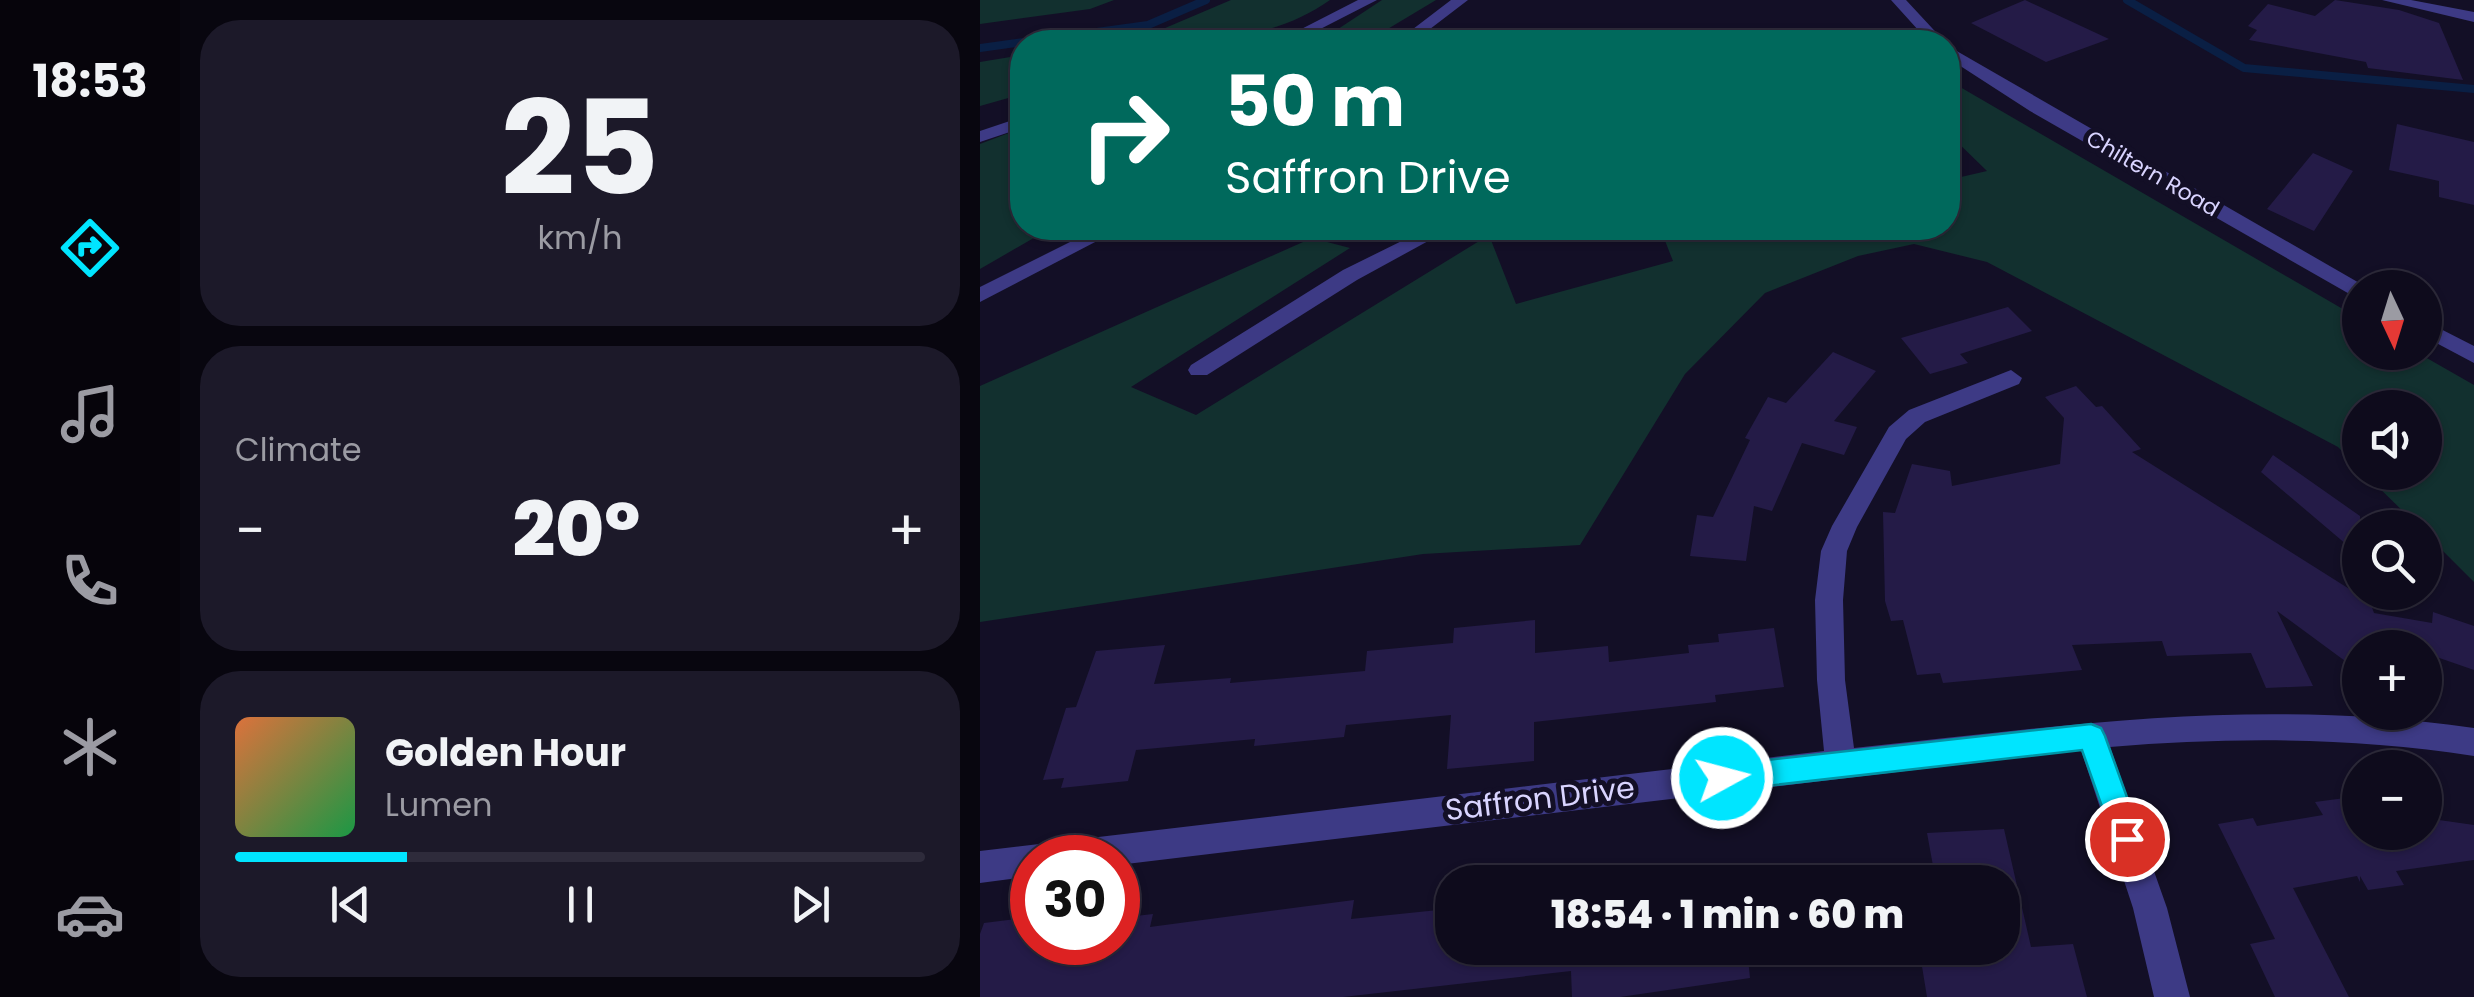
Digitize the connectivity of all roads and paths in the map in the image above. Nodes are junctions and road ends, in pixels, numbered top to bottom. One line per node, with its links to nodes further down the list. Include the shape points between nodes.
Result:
1 (1370, 0): 6 (street)
2 (1461, 0): 7 (street)
3 (1898, 0): 8 (street)
4 (2389, 0): 5 (street)
5 (2474, 18)
6 (1309, 30)
7 (1420, 30)
8 (1926, 30)
9 (1960, 59): 14 (street, Chiltern Road)
10 (1010, 126): 11 (street)
11 (980, 136)
12 (1088, 240): 15 (street)
13 (1419, 240): 18 (street)
14 (2342, 281)
15 (980, 295)
16 (2442, 338): 17 (street)
17 (2474, 356)
18 (1198, 370)
19 (2011, 378): 22 (street, via 1917,416 1897,433 1845,526 1834,552 1829,600)
20 (2091, 736): 21 (street, Saffron Drive, via 2279,723 2358,725); 22 (street, Saffron Drive); 26 (street, via 2150,908)
21 (2474, 742)
22 (1841, 764): 23 (street, Saffron Drive)
23 (1140, 847)
24 (1010, 863): 25 (street)
25 (980, 866)
26 (2172, 997)

